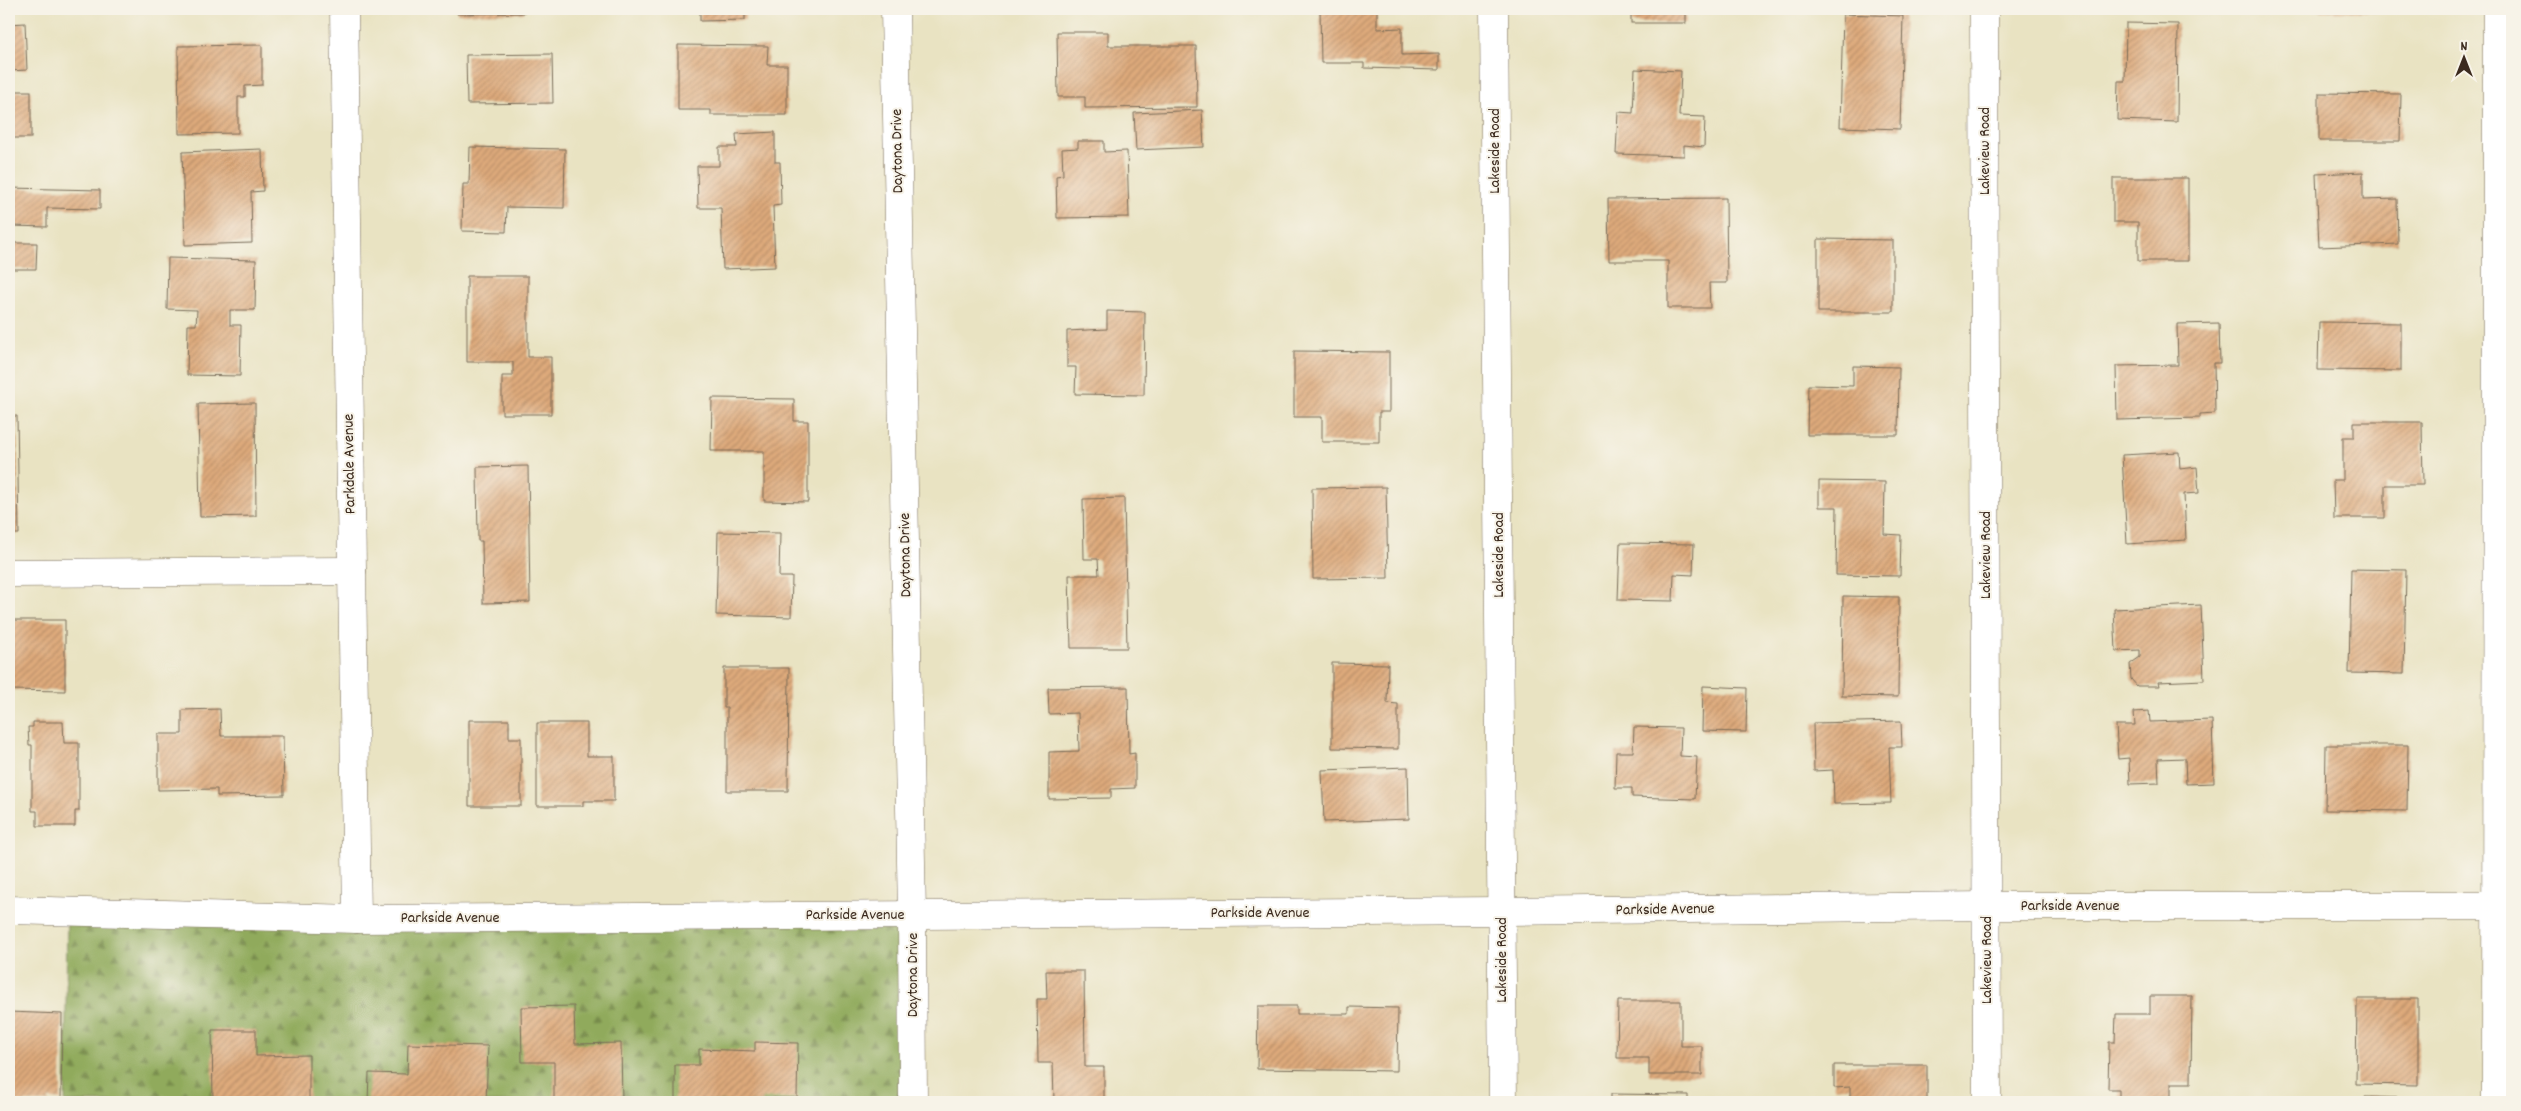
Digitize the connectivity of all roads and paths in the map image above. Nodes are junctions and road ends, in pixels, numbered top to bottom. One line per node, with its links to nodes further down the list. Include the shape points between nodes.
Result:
1 (344, 9): 6 (street, Parkdale Avenue)
2 (895, 9): 12 (street, Daytona Drive)
3 (1494, 9): 11 (street, Lakeside Road)
4 (1984, 9): 8 (street, Lakeview Road)
5 (2497, 9): 9 (street)
6 (352, 571): 7 (street); 13 (street, Parkdale Avenue)
7 (9, 573)
8 (1987, 906): 9 (street, Parkside Avenue); 11 (street, Parkside Avenue); 16 (street, Lakeview Road)
9 (2504, 906): 17 (street)
10 (9, 910): 13 (street, Parkside Avenue)
11 (1502, 912): 12 (street, Parkside Avenue); 15 (street, Lakeside Road)
12 (912, 915): 13 (street, Parkside Avenue); 14 (street, Daytona Drive)
13 (357, 918)
14 (913, 1102)
15 (1503, 1102)
16 (1987, 1102)
17 (2496, 1102)

